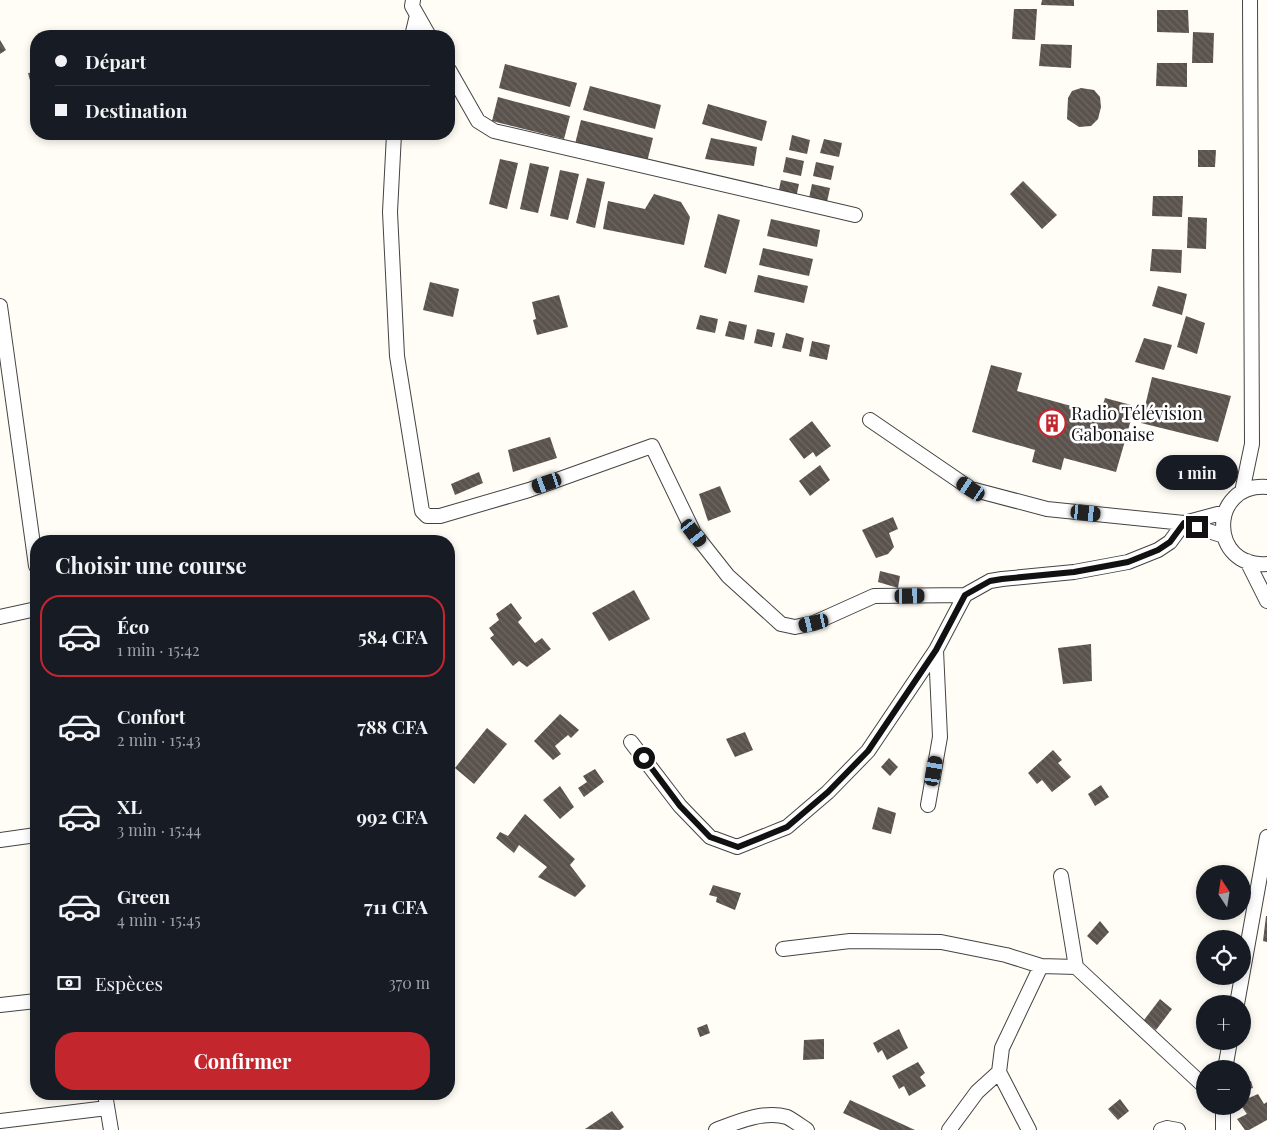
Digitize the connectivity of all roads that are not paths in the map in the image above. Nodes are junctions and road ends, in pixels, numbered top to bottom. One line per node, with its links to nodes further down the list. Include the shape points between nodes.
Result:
1 (413, 0): 3 (street, via 412,6)
2 (1250, 0): 13 (street, via 1252,444)
3 (417, 15): 4 (street); 5 (street)
4 (413, 30)
5 (426, 30)
6 (455, 81): 8 (street, via 478,121 494,131)
7 (394, 140): 20 (street, via 390,212 397,356 422,511 427,516 440,516 529,490 652,446 694,533 728,576 781,624 796,627 814,623 874,596)
8 (854, 215)
9 (0, 306): 10 (street)
10 (6, 389): 16 (street)
11 (870, 420): 15 (street, via 971,489 1047,509)
12 (1267, 487): 13 (street)
13 (1242, 492): 14 (street)
14 (1225, 512): 15 (street); 17 (street, via 1222,522)
15 (1184, 523): 17 (street); 20 (street, via 1170,542 1128,562 1074,572 990,581)
16 (31, 535)
17 (1224, 536): 18 (street, via 1233,553)
18 (1247, 561): 19 (street); 21 (street)
19 (1267, 564)
20 (965, 595): 24 (street)
21 (1267, 601)
22 (30, 610): 23 (street)
23 (0, 617)
24 (936, 650): 25 (street, via 868,751 828,792 787,827 738,847 710,837 680,806); 26 (street, via 940,737)
25 (631, 742)
26 (928, 805)
27 (30, 836): 29 (street)
28 (1267, 836): 31 (street)
29 (0, 840)
30 (1061, 876): 34 (street)
31 (1263, 887): 35 (street)
32 (783, 949): 33 (street, via 850,941 941,942 1006,955)
33 (1040, 966): 34 (street); 38 (street, via 1002,1048)
34 (1076, 967): 39 (street)
35 (1239, 995)
36 (30, 1002): 37 (street)
37 (0, 1005)
38 (999, 1072): 47 (street, via 978,1092); 48 (street)
39 (1196, 1079)
40 (106, 1100): 41 (street)
41 (107, 1108): 43 (street); 44 (street)
42 (1223, 1115): 51 (street)
43 (0, 1121)
44 (111, 1130)
45 (716, 1130): 46 (street, via 765,1116 787,1117)
46 (807, 1130)
47 (949, 1130)
48 (1029, 1130)
49 (1162, 1130): 50 (street)
50 (1178, 1130)
51 (1223, 1130)

